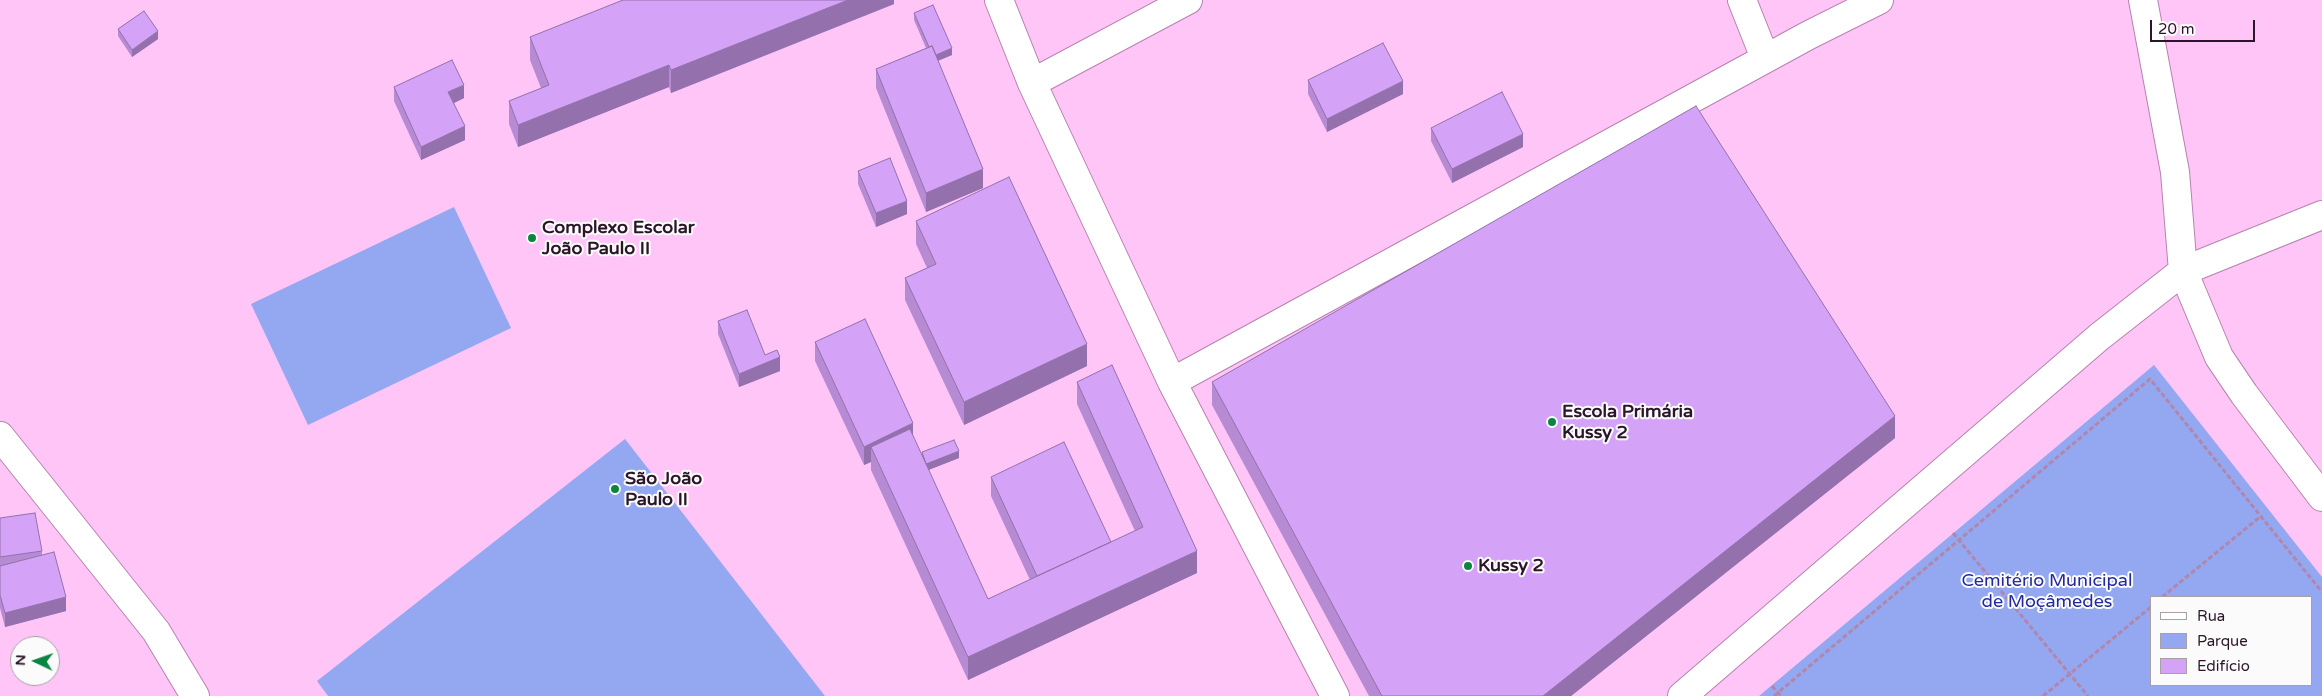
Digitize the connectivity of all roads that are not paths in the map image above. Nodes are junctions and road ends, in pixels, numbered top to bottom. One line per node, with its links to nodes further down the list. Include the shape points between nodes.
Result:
1 (999, 0): 7 (street)
2 (1188, 0): 7 (street)
3 (1742, 0): 6 (street)
4 (1879, 0): 6 (street)
5 (2143, 0): 9 (street, via 2174,172)
6 (1765, 58): 10 (street)
7 (1032, 83): 10 (street)
8 (2322, 215): 9 (street)
9 (2183, 271): 12 (street, via 2219,357); 15 (street, via 2099,337)
10 (1172, 382): 14 (street)
11 (0, 436): 13 (street, via 156,631)
12 (2322, 497)
13 (188, 694)
14 (1335, 696)
15 (1682, 696)

